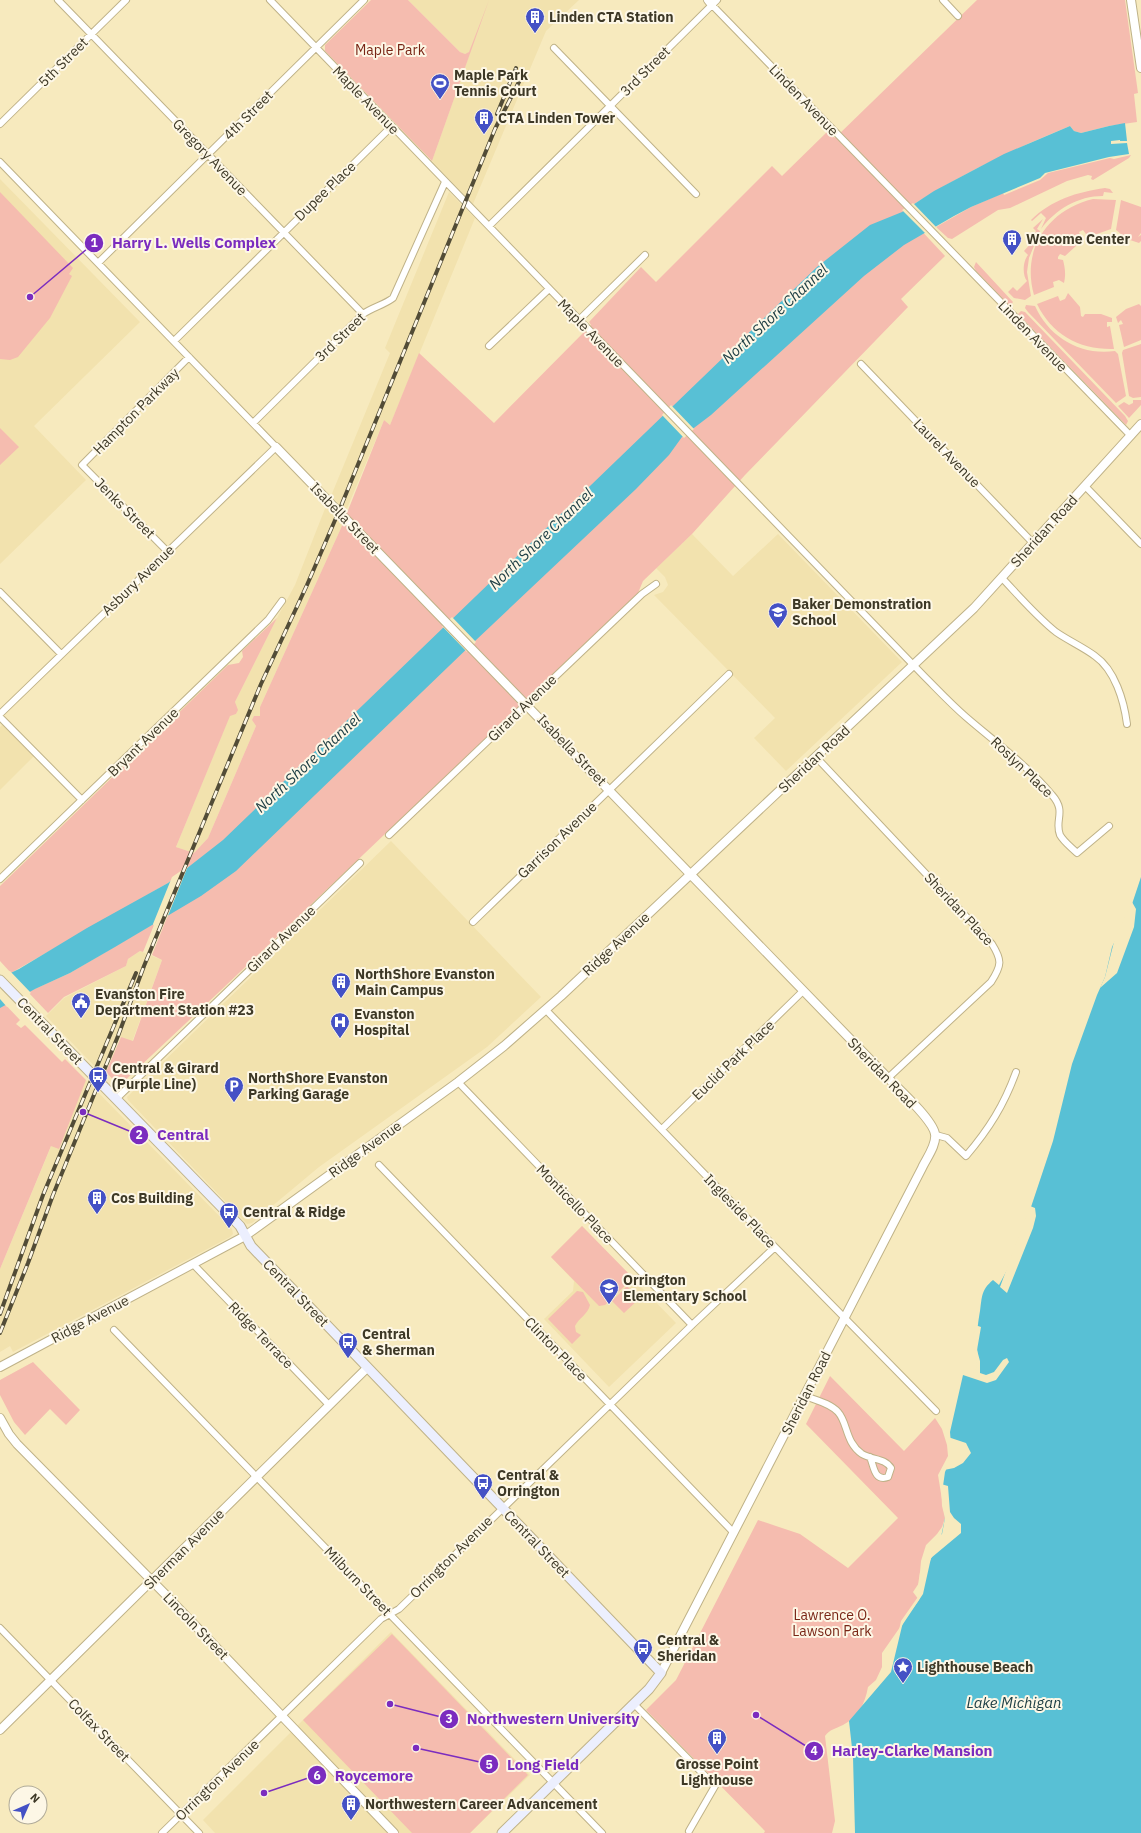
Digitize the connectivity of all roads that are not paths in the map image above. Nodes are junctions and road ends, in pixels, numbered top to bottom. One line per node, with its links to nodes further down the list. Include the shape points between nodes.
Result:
1 (58, 0): 10 (street, Gregory Avenue)
2 (126, 0): 10 (street, 5th Street)
3 (270, 0): 11 (street, Maple Avenue)
4 (364, 0): 11 (street, 4th Street)
5 (943, 0): 8 (street)
6 (1131, 0): 9 (street)
7 (712, 2): 14 (street, 3rd Street); 34 (street, Linden Avenue, via 935,236)
8 (958, 16)
9 (1138, 24): 13 (street)
10 (91, 34): 15 (street, 5th Street); 17 (street, Gregory Avenue)
11 (316, 48): 16 (street, Maple Avenue); 17 (street, 4th Street)
12 (554, 48): 14 (street)
13 (1141, 68)
14 (610, 105): 20 (street); 21 (street, 3rd Street)
15 (0, 124)
16 (392, 126): 19 (street, Maple Avenue); 22 (street, Dupee Place)
17 (208, 155): 22 (street, Gregory Avenue); 24 (street, 4th Street)
18 (0, 162): 24 (street, Isabella Street)
19 (445, 182): 21 (street, Maple Avenue); 26 (street, 3rd Street, via 393,298)
20 (696, 194)
21 (489, 226): 25 (street, Maple Avenue)
22 (284, 232): 26 (street, Gregory Avenue); 28 (street, Dupee Place)
23 (645, 255): 27 (street)
24 (98, 264): 28 (street, Isabella Street)
25 (549, 289): 27 (street, Maple Avenue); 29 (street)
26 (363, 314): 32 (street, 3rd Street)
27 (579, 320): 46 (street, Maple Avenue)
28 (174, 341): 30 (street, Isabella Street)
29 (489, 346)
30 (189, 357): 32 (street, Isabella Street); 36 (street, Hampton Parkway)
31 (861, 364): 38 (street, Laurel Avenue)
32 (253, 423): 35 (street, Isabella Street)
33 (1141, 424): 34 (street, Sheridan Road)
34 (1131, 436): 37 (street, Sheridan Road)
35 (276, 447): 40 (street, Asbury Avenue); 48 (street, Isabella Street)
36 (82, 465): 40 (street, Jenks Street)
37 (1085, 486): 38 (street, Sheridan Road); 39 (street)
38 (1033, 543): 41 (street, Sheridan Road)
39 (1141, 544)
40 (168, 552): 45 (street, Asbury Avenue)
41 (1002, 578): 46 (street, Sheridan Road); 50 (street, via 1037,615 1056,631 1096,656 1105,666 1122,698)
42 (656, 584): 48 (street, Girard Avenue, via 642,594)
43 (0, 592): 45 (street)
44 (282, 601): 53 (street, Bryant Avenue, via 268,620)
45 (61, 654): 49 (street, Asbury Avenue)
46 (914, 665): 51 (street, Sheridan Road); 54 (street, Roslyn Place, via 955,708 1006,750 1052,794 1060,809 1060,834 1077,853)
47 (728, 674): 52 (street, Garrison Avenue)
48 (526, 704): 52 (street, Isabella Street); 55 (street, Girard Avenue)
49 (0, 715): 53 (street)
50 (1127, 724)
51 (816, 757): 57 (street, Sheridan Road); 64 (street, Sheridan Place, via 992,944 1000,957 999,970 991,982)
52 (609, 789): 57 (street, Isabella Street); 59 (street, Garrison Avenue)
53 (82, 800): 58 (street, Bryant Avenue)
54 (1109, 826)
55 (389, 835)
56 (360, 863): 66 (street, Girard Avenue)
57 (691, 874): 61 (street, Sheridan Road); 62 (street, Ridge Avenue)
58 (0, 879)
59 (473, 922)
60 (0, 980): 66 (main road, Central Street)
61 (803, 991): 64 (street, Sheridan Road); 67 (street, Euclid Park Place)
62 (546, 1010): 65 (street, Ridge Avenue); 67 (street, Ingleside Place)
63 (1016, 1072): 68 (street, via 1008,1095 996,1117 966,1156 947,1138)
64 (888, 1078): 68 (street, Sheridan Road, via 924,1116)
65 (458, 1082): 70 (street, Ridge Avenue); 74 (street, Monticello Place)
66 (116, 1099): 70 (main road, Central Street, via 240,1226)
67 (662, 1129): 71 (street, Ingleside Place)
68 (936, 1135): 73 (street, Sheridan Road, via 933,1146)
69 (379, 1165): 80 (street, Clinton Place)
70 (245, 1236): 72 (street, Ridge Avenue); 77 (main road, Central Street, via 251,1246)
71 (775, 1247): 73 (street, Ingleside Place); 74 (street, Orrington Avenue)
72 (193, 1264): 76 (street, Ridge Avenue); 79 (street, Ridge Terrace)
73 (845, 1318): 78 (street, Sheridan Road); 81 (street, Ingleside Place)
74 (692, 1325): 80 (street, Orrington Avenue)
75 (114, 1330): 84 (street, Milburn Street)
76 (0, 1367)
77 (368, 1368): 79 (street, Sherman Avenue); 85 (main road, Central Street)
78 (805, 1396): 83 (street, via 827,1404 838,1412 853,1444 862,1454); 86 (street, Sheridan Road)
79 (329, 1405): 84 (street, Sherman Avenue)
80 (609, 1405): 85 (street, Orrington Avenue); 86 (street, Clinton Place)
81 (936, 1411)
82 (0, 1418): 87 (street, Lincoln Street, via 17,1444)
83 (870, 1457)
84 (257, 1477): 87 (street, Sherman Avenue); 88 (street, Milburn Street)
85 (502, 1507): 88 (street, Orrington Avenue, via 399,1609); 90 (main road, Central Street)
86 (734, 1533): 90 (street, Sheridan Road)
87 (152, 1580): 91 (street, Sherman Avenue); 93 (street, Lincoln Street)
88 (390, 1614): 93 (street, Orrington Avenue, via 381,1619); 95 (street, Milburn Street)
89 (0, 1628): 91 (street, Colfax Street)
90 (661, 1673): 92 (main road, Sheridan Road)
91 (51, 1680): 94 (street, Sherman Avenue); 96 (street, Colfax Street)
92 (634, 1704): 95 (main road, Sheridan Road); 97 (street, via 715,1786)
93 (281, 1716): 96 (street, Orrington Avenue); 100 (street, Lincoln Street)
94 (0, 1730)
95 (553, 1783): 101 (main road, Sheridan Road); 102 (street, Milburn Street)
96 (181, 1815): 98 (street, Orrington Avenue); 99 (street, Colfax Street)
97 (689, 1832)
98 (162, 1833)
99 (198, 1833)
100 (394, 1833)
101 (502, 1833)
102 (602, 1833)

